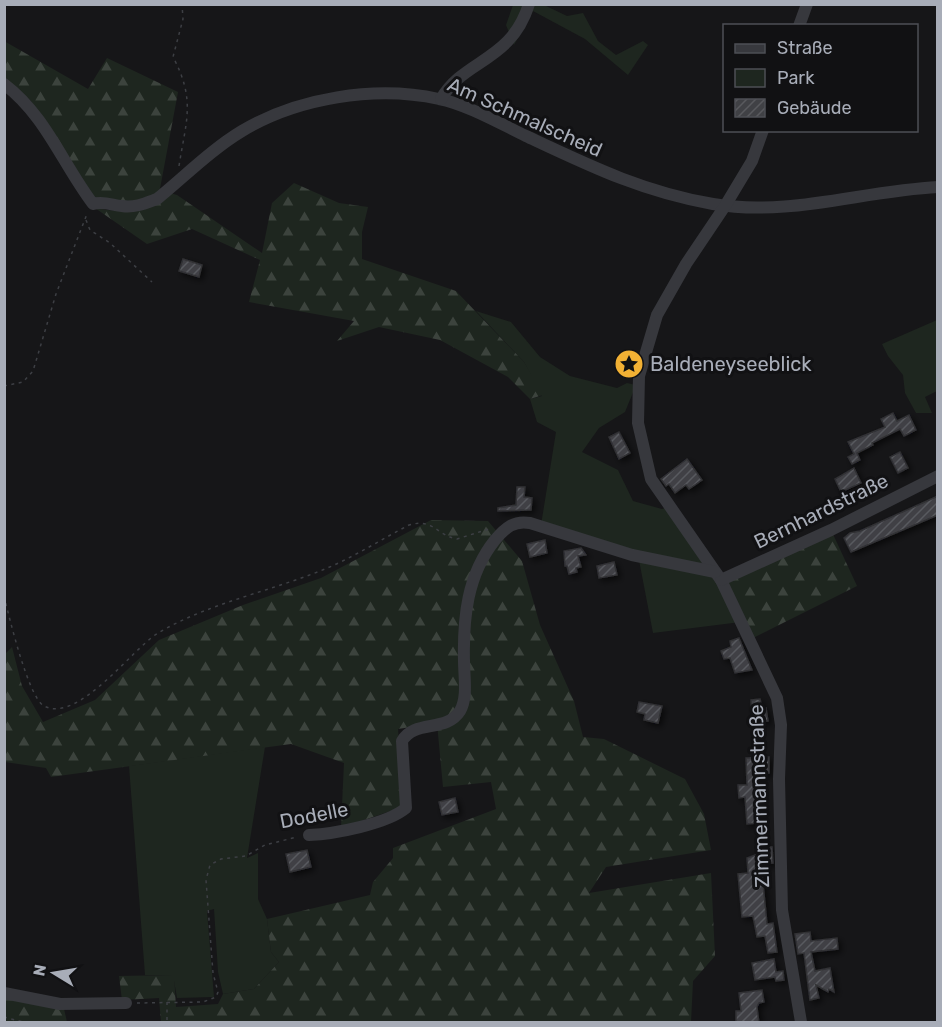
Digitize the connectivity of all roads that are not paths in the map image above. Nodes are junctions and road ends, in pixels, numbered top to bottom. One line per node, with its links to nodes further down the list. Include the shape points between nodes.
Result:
1 (530, 4): 5 (street, via 508,43 450,86)
2 (807, 4): 3 (street)
3 (800, 24)
4 (4, 84): 5 (street, Am Schmalscheid, via 24,99 45,127 93,204 124,207 157,199 240,132 272,115 334,97)
5 (441, 99): 8 (street, Am Schmalscheid, via 627,183)
6 (763, 132): 8 (street, Zimmermannstraße, via 752,161)
7 (938, 187): 8 (street, Am Schmalscheid, via 780,209)
8 (726, 206): 10 (street, Zimmermannstraße, via 657,315 643,358 637,394 638,423 651,479)
9 (938, 476): 10 (street, Bernhardstraße, via 831,530)
10 (718, 576): 11 (street, Dodelle, via 632,555 530,523 519,521 508,527 491,545 470,588 464,640 465,699 460,711 452,720 408,732 402,741 406,808 337,834); 14 (street, Zimmermannstraße, via 777,698 781,725 782,910)
11 (309, 835)
12 (4, 993): 13 (street, via 68,1005)
13 (126, 1004)
14 (801, 1023)

